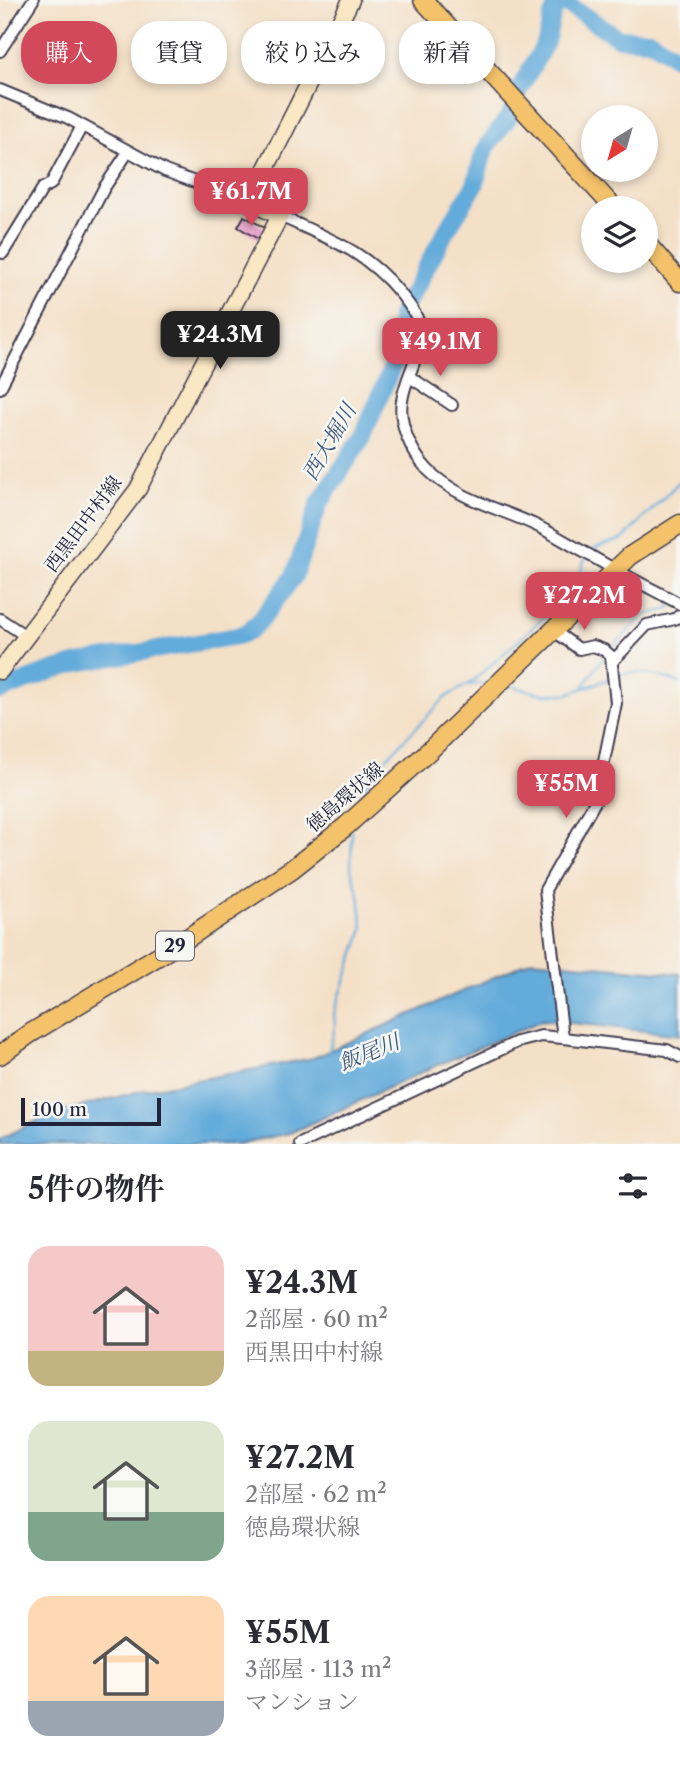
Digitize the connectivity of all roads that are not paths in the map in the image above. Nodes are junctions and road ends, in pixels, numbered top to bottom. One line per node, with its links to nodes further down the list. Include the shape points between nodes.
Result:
1 (33, 0): 4 (street)
2 (351, 0): 9 (main road)
3 (423, 0): 8 (main road)
4 (0, 51)
5 (0, 90): 6 (street)
6 (82, 126): 7 (street); 11 (street, via 51,184 43,188)
7 (128, 152): 9 (street); 15 (street, via 104,188)
8 (603, 196)
9 (249, 202): 10 (main road)
10 (280, 216): 14 (street, via 362,256 402,296 419,324); 23 (main road, 西黒田中村線, via 138,489)
11 (3, 253)
12 (658, 257): 13 (main road)
13 (680, 282)
14 (410, 377): 16 (street); 18 (street, via 401,400 403,421 426,468 449,487 535,525)
15 (0, 388)
16 (452, 405)
17 (680, 524): 18 (main road, 徳島環状線 / 29)
18 (616, 569): 19 (street); 22 (main road, 徳島環状線 / 29)
19 (677, 602)
20 (680, 615): 24 (street, via 647,625)
21 (0, 619): 23 (street)
22 (554, 630): 24 (street, via 579,649 593,646); 27 (main road, 徳島環状線 / 29, via 372,803 292,869)
23 (26, 636): 25 (main road, 西黒田中村線)
24 (610, 658): 26 (street, via 616,703 596,800 545,890)
25 (0, 671)
26 (562, 1034): 28 (street, via 667,1049); 29 (street, via 517,1042)
27 (0, 1055)
28 (680, 1057)
29 (300, 1144)

